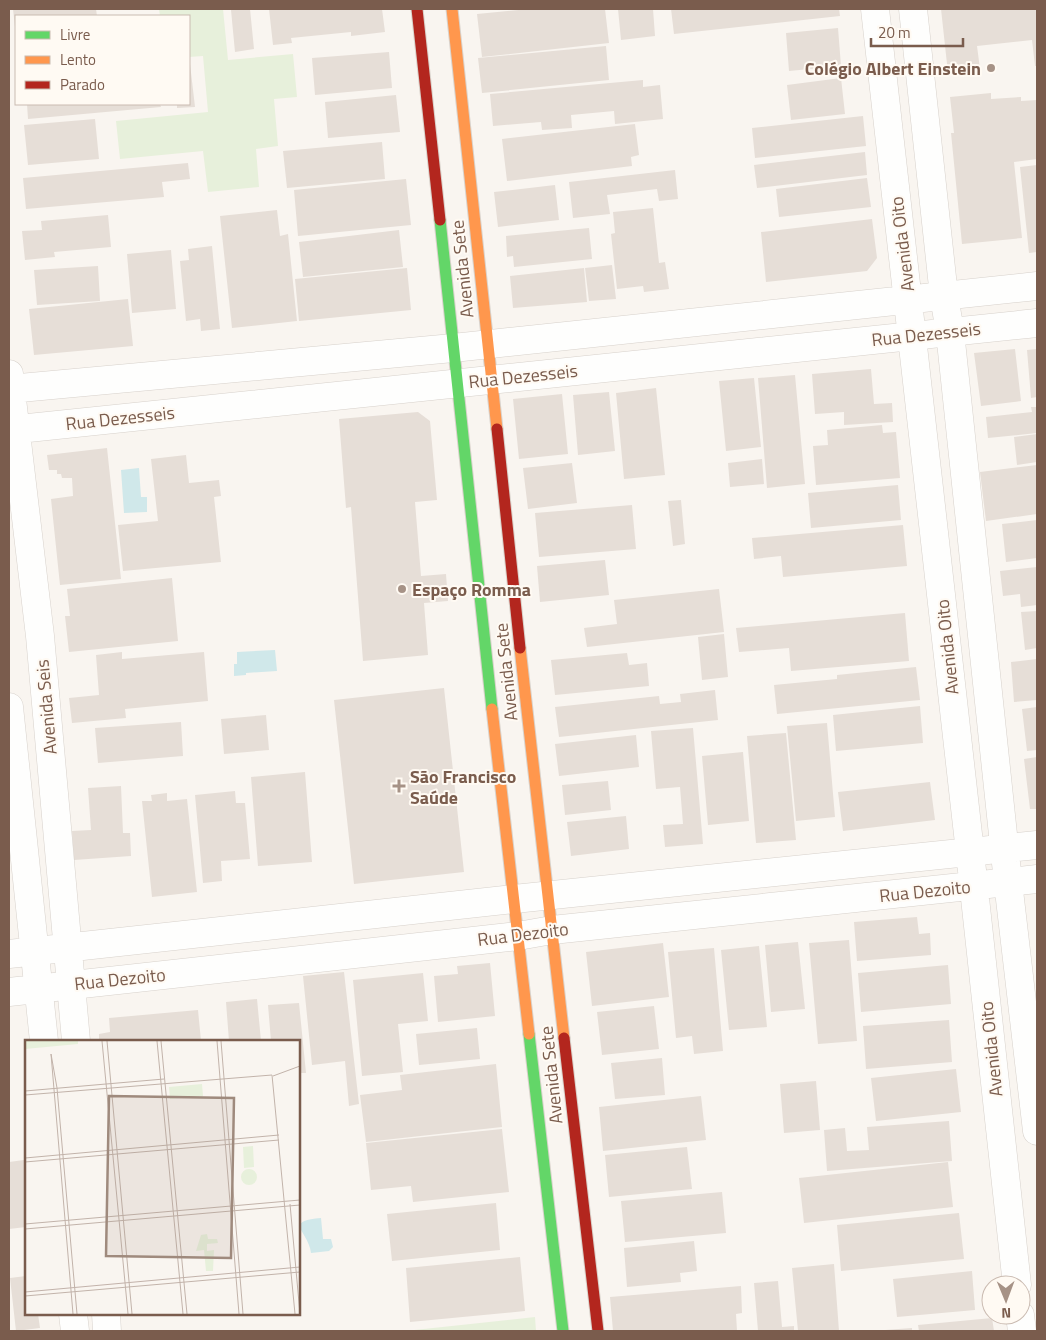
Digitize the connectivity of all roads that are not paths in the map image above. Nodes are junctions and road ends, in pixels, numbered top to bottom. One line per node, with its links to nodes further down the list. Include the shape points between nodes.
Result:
1 (417, 9): 12 (street, Avenida Sete)
2 (452, 9): 11 (street, Avenida Sete)
3 (875, 9): 7 (street, Avenida Oito)
4 (913, 9): 6 (street, Avenida Oito)
5 (1037, 286): 6 (street, Rua Dezesseis)
6 (944, 296): 7 (street, Rua Dezesseis); 9 (street, Avenida Oito)
7 (908, 300): 10 (street, Avenida Oito); 11 (street, Rua Dezesseis)
8 (1037, 323): 9 (street, Rua Dezesseis)
9 (950, 332): 10 (street, Rua Dezesseis); 19 (street, Avenida Oito)
10 (913, 336): 13 (street, Rua Dezesseis); 20 (street, Avenida Oito)
11 (488, 343): 12 (street, Rua Dezesseis); 13 (street, Avenida Sete)
12 (453, 348): 14 (street, Avenida Sete); 15 (street, Rua Dezesseis)
13 (492, 379): 14 (street, Rua Dezesseis); 24 (street, Avenida Sete)
14 (457, 382): 16 (street, Rua Dezesseis); 25 (street, Avenida Sete)
15 (9, 384): 16 (street, Avenida Seis)
16 (12, 429): 28 (street, Avenida Seis, via 40,636)
17 (9, 707): 29 (street, Avenida Seis)
18 (1037, 845): 19 (street, Rua Dezoito)
19 (1005, 848): 20 (street, Rua Dezoito); 22 (street, Avenida Oito)
20 (970, 852): 23 (street, Avenida Oito); 24 (street, Rua Dezoito)
21 (1037, 879): 22 (street, Rua Dezoito)
22 (1008, 882): 23 (street, Rua Dezoito); 35 (street, Avenida Oito)
23 (974, 886): 26 (street, Rua Dezoito); 36 (street, Avenida Oito)
24 (548, 895): 25 (street, Rua Dezoito); 26 (street, Avenida Sete)
25 (514, 899): 27 (street, Avenida Sete); 28 (street, Rua Dezoito)
26 (552, 930): 27 (street, Rua Dezoito); 42 (street, Avenida Sete)
27 (518, 936): 30 (street, Rua Dezoito); 41 (street, Avenida Sete)
28 (68, 948): 29 (street, Rua Dezoito); 30 (street, Avenida Seis)
29 (22, 953): 31 (street, Avenida Seis)
30 (71, 984): 31 (street, Rua Dezoito); 34 (street, Avenida Seis)
31 (38, 989): 32 (street, Rua Dezoito); 33 (street, Avenida Seis)
32 (9, 992)
33 (44, 1040)
34 (76, 1040)
35 (1037, 1131)
36 (1016, 1275)
37 (73, 1315): 39 (street)
38 (106, 1315): 40 (street)
39 (75, 1331)
40 (107, 1331)
41 (563, 1331)
42 (598, 1331)

